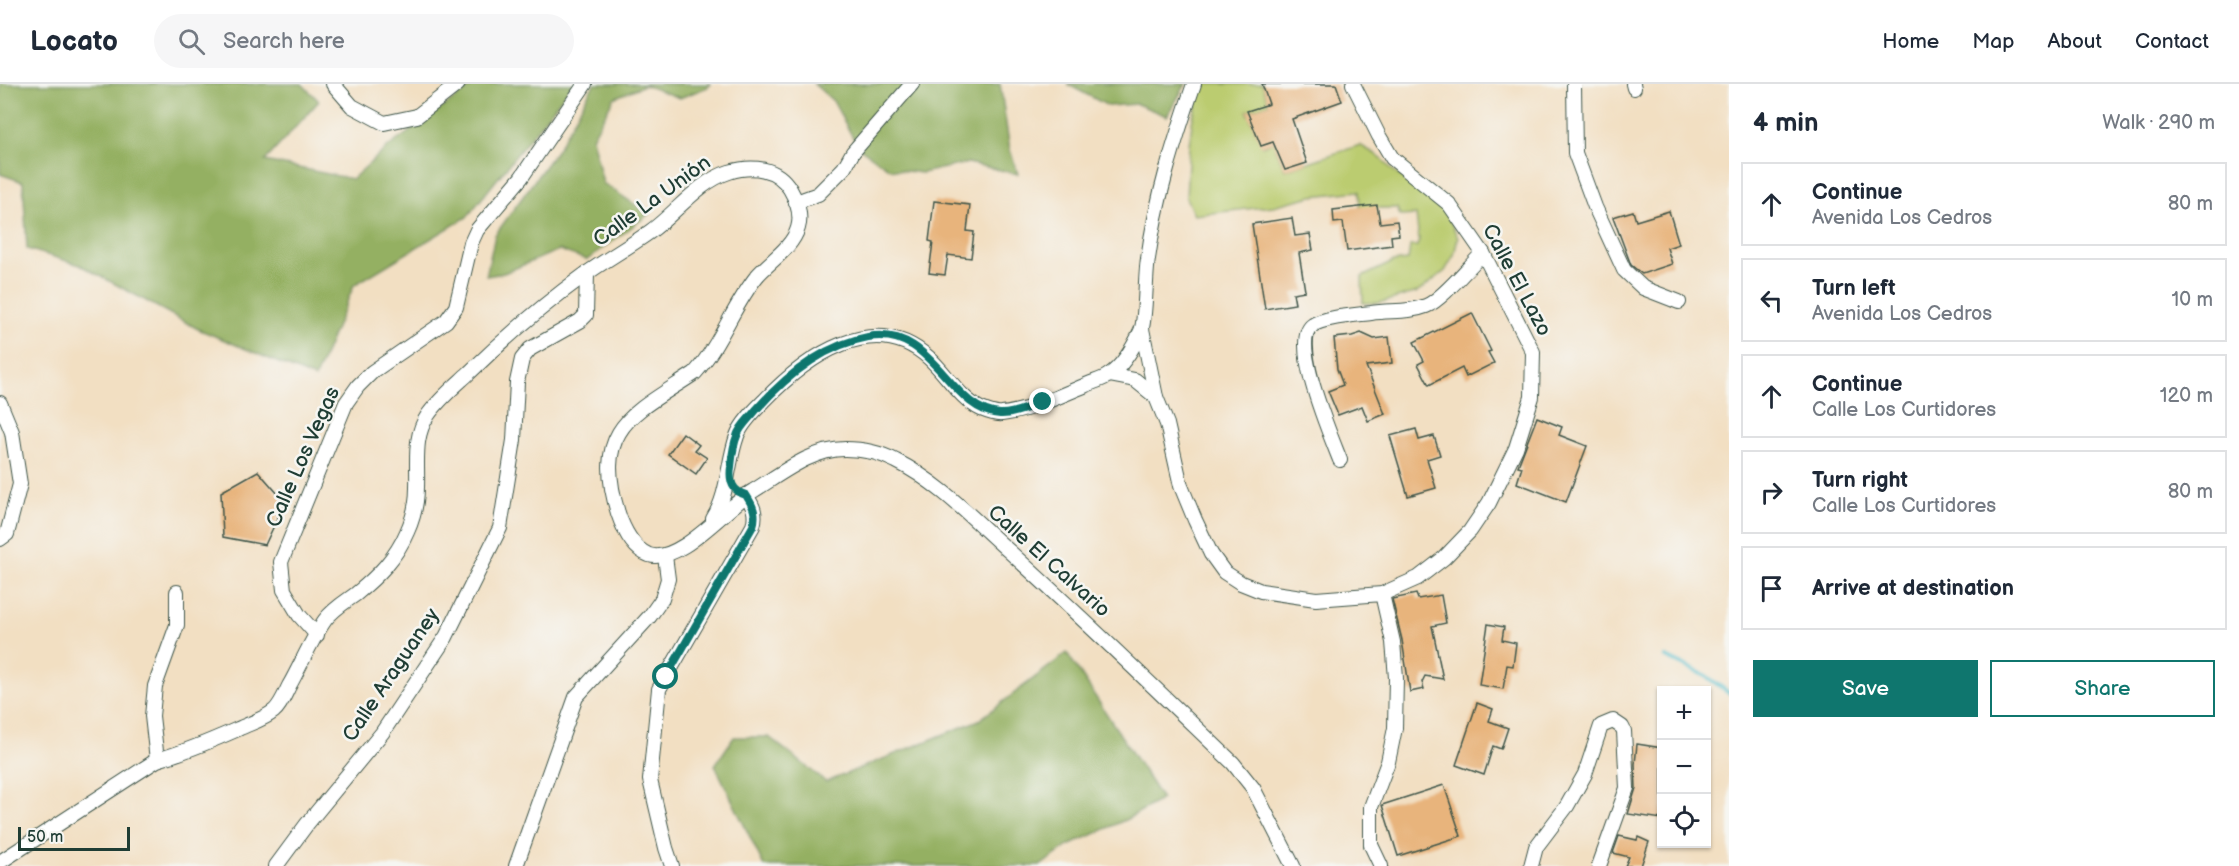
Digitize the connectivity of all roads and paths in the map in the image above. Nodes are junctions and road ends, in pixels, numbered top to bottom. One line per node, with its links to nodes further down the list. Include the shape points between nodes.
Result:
1 (333, 84): 2 (street, via 352,106 384,123 417,116)
2 (458, 84)
3 (585, 84): 24 (street, Calle Los Vegas, via 521,178 477,230 456,307 446,321 372,372 346,403 281,562 284,590)
4 (912, 84): 8 (street, via 818,194)
5 (1194, 84): 12 (street, via 1160,188)
6 (1353, 84): 9 (street, Calle El Lazo, via 1392,158 1449,204)
7 (1574, 84): 11 (street, via 1575,153 1624,270 1643,288)
8 (796, 202): 10 (street, Calle La Unión, via 783,180 764,169 728,172 699,189 651,231); 21 (street, via 800,213 795,235 743,295 709,357 695,373 632,415 613,448 611,483 622,524 647,555)
9 (1483, 253): 16 (street, via 1429,305 1408,312 1390,310 1341,318 1308,329 1311,384); 23 (street, Calle El Lazo, via 1533,352 1532,397 1526,419 1494,495 1470,531 1418,578)
10 (587, 273): 24 (street, Calle La Unión, via 487,356 427,416 417,444 417,490 407,533 383,571 340,605); 27 (street, Calle Araguaney, via 586,315 530,349 522,359 500,528 446,638 382,733)
11 (1679, 302)
12 (1142, 329): 13 (street, via 1128,356); 14 (street, Calle El Lazo)
13 (1110, 375): 14 (street, via 1135,380); 17 (street, via 1001,414 979,408 914,346 893,337 849,341 814,359 764,400 737,435)
14 (1156, 397): 23 (street, Calle El Lazo, via 1185,495 1211,554 1224,572 1261,591 1280,594 1316,599)
15 (0, 403): 20 (street, via 12,432 20,484 7,534)
16 (1340, 460)
17 (729, 476): 18 (street, via 732,486); 19 (street)
18 (746, 495): 19 (street, Calle El Calvario); 29 (street, via 756,517 753,526 672,680 659,688 650,780); 30 (street, Calle El Calvario, via 801,462 832,450 884,455 923,477 1077,613 1233,763 1253,788)
19 (710, 525): 21 (street, via 684,547)
20 (0, 539)
21 (665, 556): 28 (street, via 668,579 662,599 576,697)
22 (177, 592): 25 (street, via 177,625 155,687 152,716)
23 (1382, 594): 31 (street, via 1396,678 1395,728 1388,762 1371,807 1371,845)
24 (317, 635): 25 (street, Calle La Unión, via 275,710 215,740)
25 (157, 760): 26 (street, Calle La Unión)
26 (0, 862)
27 (276, 866)
28 (516, 866)
29 (672, 866)
30 (1293, 866)
31 (1381, 866)
32 (1531, 866): 33 (street, via 1536,847 1585,774 1601,726 1613,721 1624,731 1627,788)
33 (1599, 866)

